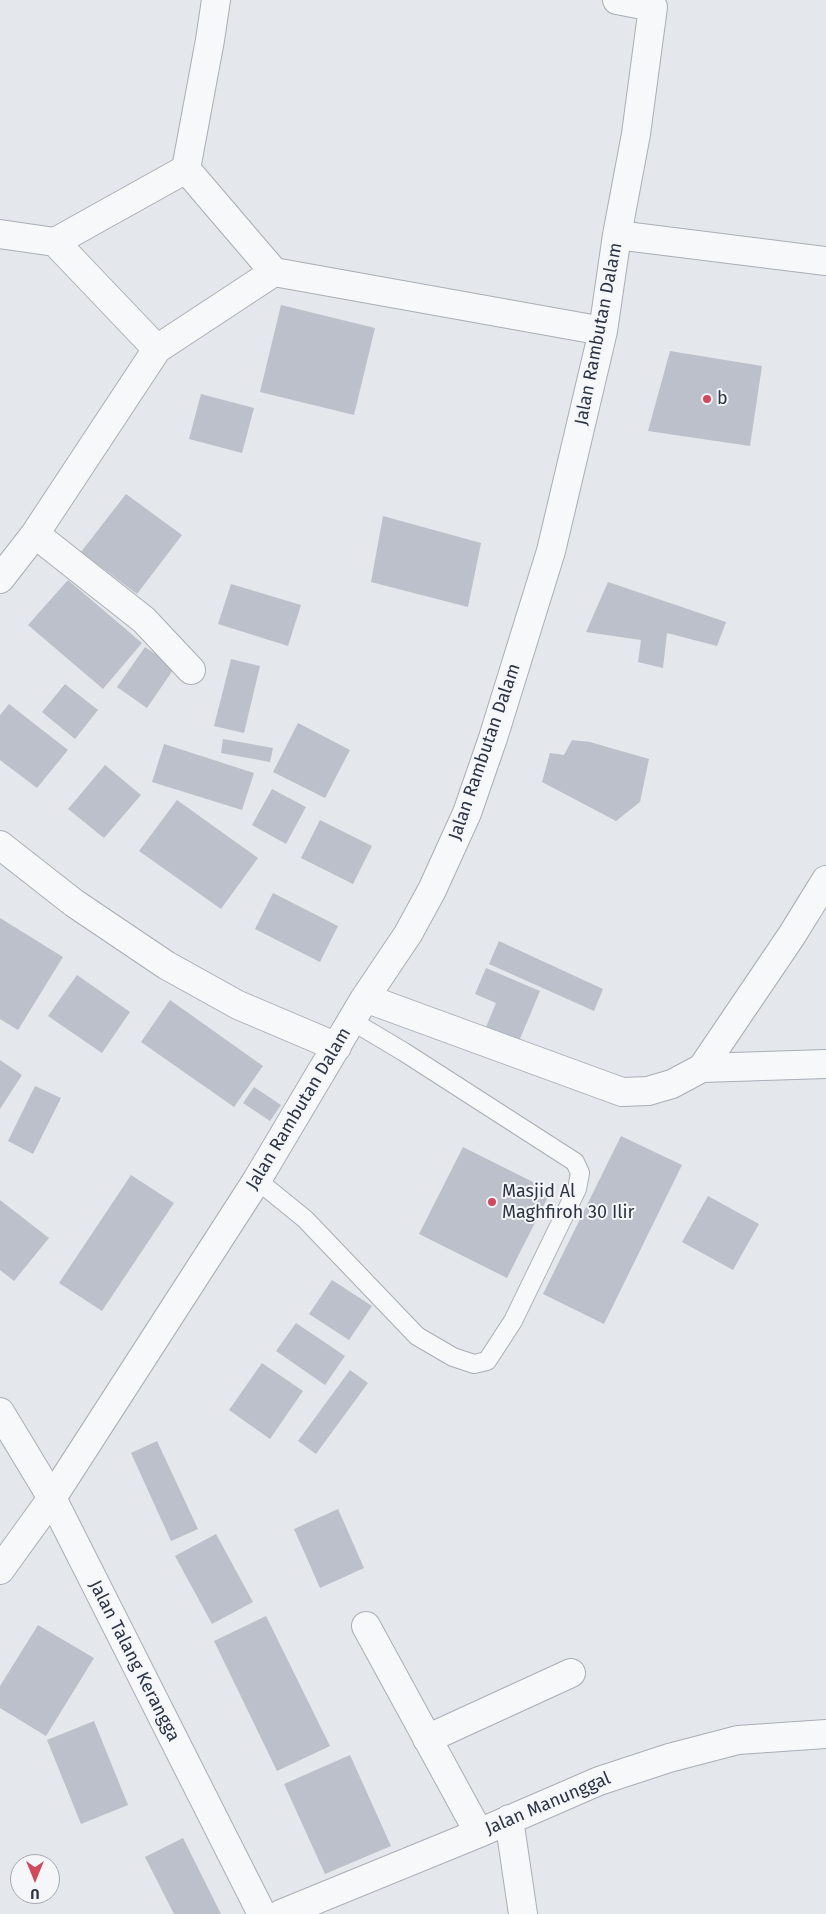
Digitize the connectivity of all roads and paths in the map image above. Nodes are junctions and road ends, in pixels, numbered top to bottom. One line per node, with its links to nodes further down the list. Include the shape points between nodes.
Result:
1 (216, 0): 4 (street)
2 (617, 0): 3 (street)
3 (653, 4): 6 (street, via 636,134)
4 (186, 168): 7 (street); 9 (street)
5 (0, 234): 7 (street)
6 (617, 235): 8 (street, Jalan Rambutan Dalam); 10 (street, Jalan Rambutan Dalam)
7 (55, 242): 11 (street)
8 (826, 260)
9 (274, 272): 10 (street); 11 (street)
10 (603, 331): 17 (street, Jalan Rambutan Dalam, via 551,550 467,813 408,934)
11 (158, 349): 12 (street)
12 (35, 534): 13 (street); 14 (street, via 144,620)
13 (0, 579)
14 (191, 670)
15 (0, 845): 18 (street, via 74,903 166,966 238,1005)
16 (826, 880): 20 (street)
17 (359, 1010): 18 (street, Jalan Rambutan Dalam); 20 (street, via 622,1092 648,1091 672,1084); 21 (lane, via 404,1052 575,1162 580,1173 577,1189 513,1321 487,1361 474,1364 452,1357 417,1336 305,1220)
18 (337, 1047): 21 (street, Jalan Rambutan Dalam)
19 (826, 1064): 20 (street)
20 (702, 1068)
21 (257, 1180): 23 (street, Jalan Rambutan Dalam)
22 (0, 1412): 23 (street, Jalan Talang Kerangga)
23 (52, 1498): 24 (street, Jalan Rambutan Dalam); 31 (street, Jalan Talang Kerangga)
24 (0, 1570)
25 (366, 1626): 28 (street)
26 (571, 1673): 28 (street)
27 (826, 1734): 29 (street, Jalan Manunggal, via 738,1740 669,1758 599,1781)
28 (428, 1739): 30 (street)
29 (509, 1819): 30 (street, Jalan Manunggal); 33 (street)
30 (479, 1833): 32 (street, Jalan Manunggal)
31 (262, 1914)
32 (280, 1914)
33 (523, 1914)

